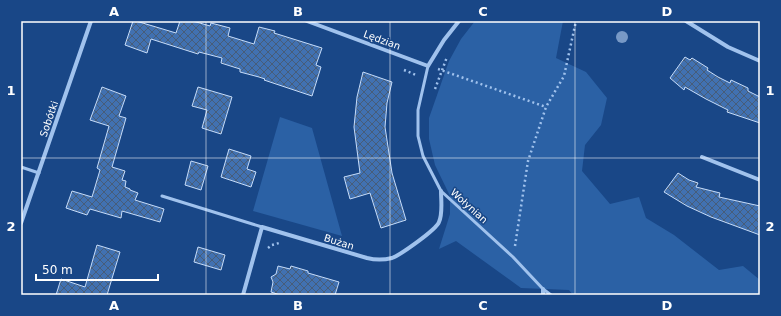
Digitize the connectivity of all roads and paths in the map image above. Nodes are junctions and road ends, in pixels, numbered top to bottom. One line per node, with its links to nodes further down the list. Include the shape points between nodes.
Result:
1 (91, 21): 16 (street, Sobótki)
2 (307, 21): 8 (street, Lędzian)
3 (459, 21): 8 (street, Wołynian)
4 (576, 21): 13 (path, via 564,76)
5 (686, 21): 7 (street, via 728,47)
6 (449, 54): 10 (path)
7 (760, 61)
8 (428, 66): 10 (path); 18 (lane, Wołynian, via 418,110 418,136 423,156)
9 (404, 70): 11 (path, via 416,75)
10 (441, 70): 12 (path); 13 (path)
11 (416, 79)
12 (435, 89)
13 (546, 107): 22 (path, via 528,161)
14 (702, 157): 17 (street)
15 (21, 166): 16 (lane)
16 (39, 173): 20 (street, Sobótki)
17 (760, 180)
18 (441, 191): 21 (street, Bużan, via 439,223 400,255 391,258 367,258); 22 (lane, Wołynian)
19 (162, 196): 21 (lane)
20 (21, 223)
21 (262, 228): 24 (street)
22 (513, 257): 23 (lane, Wołynian)
23 (542, 288): 25 (street); 26 (lane, Wołynian)
24 (243, 295)
25 (543, 295)
26 (551, 295)

